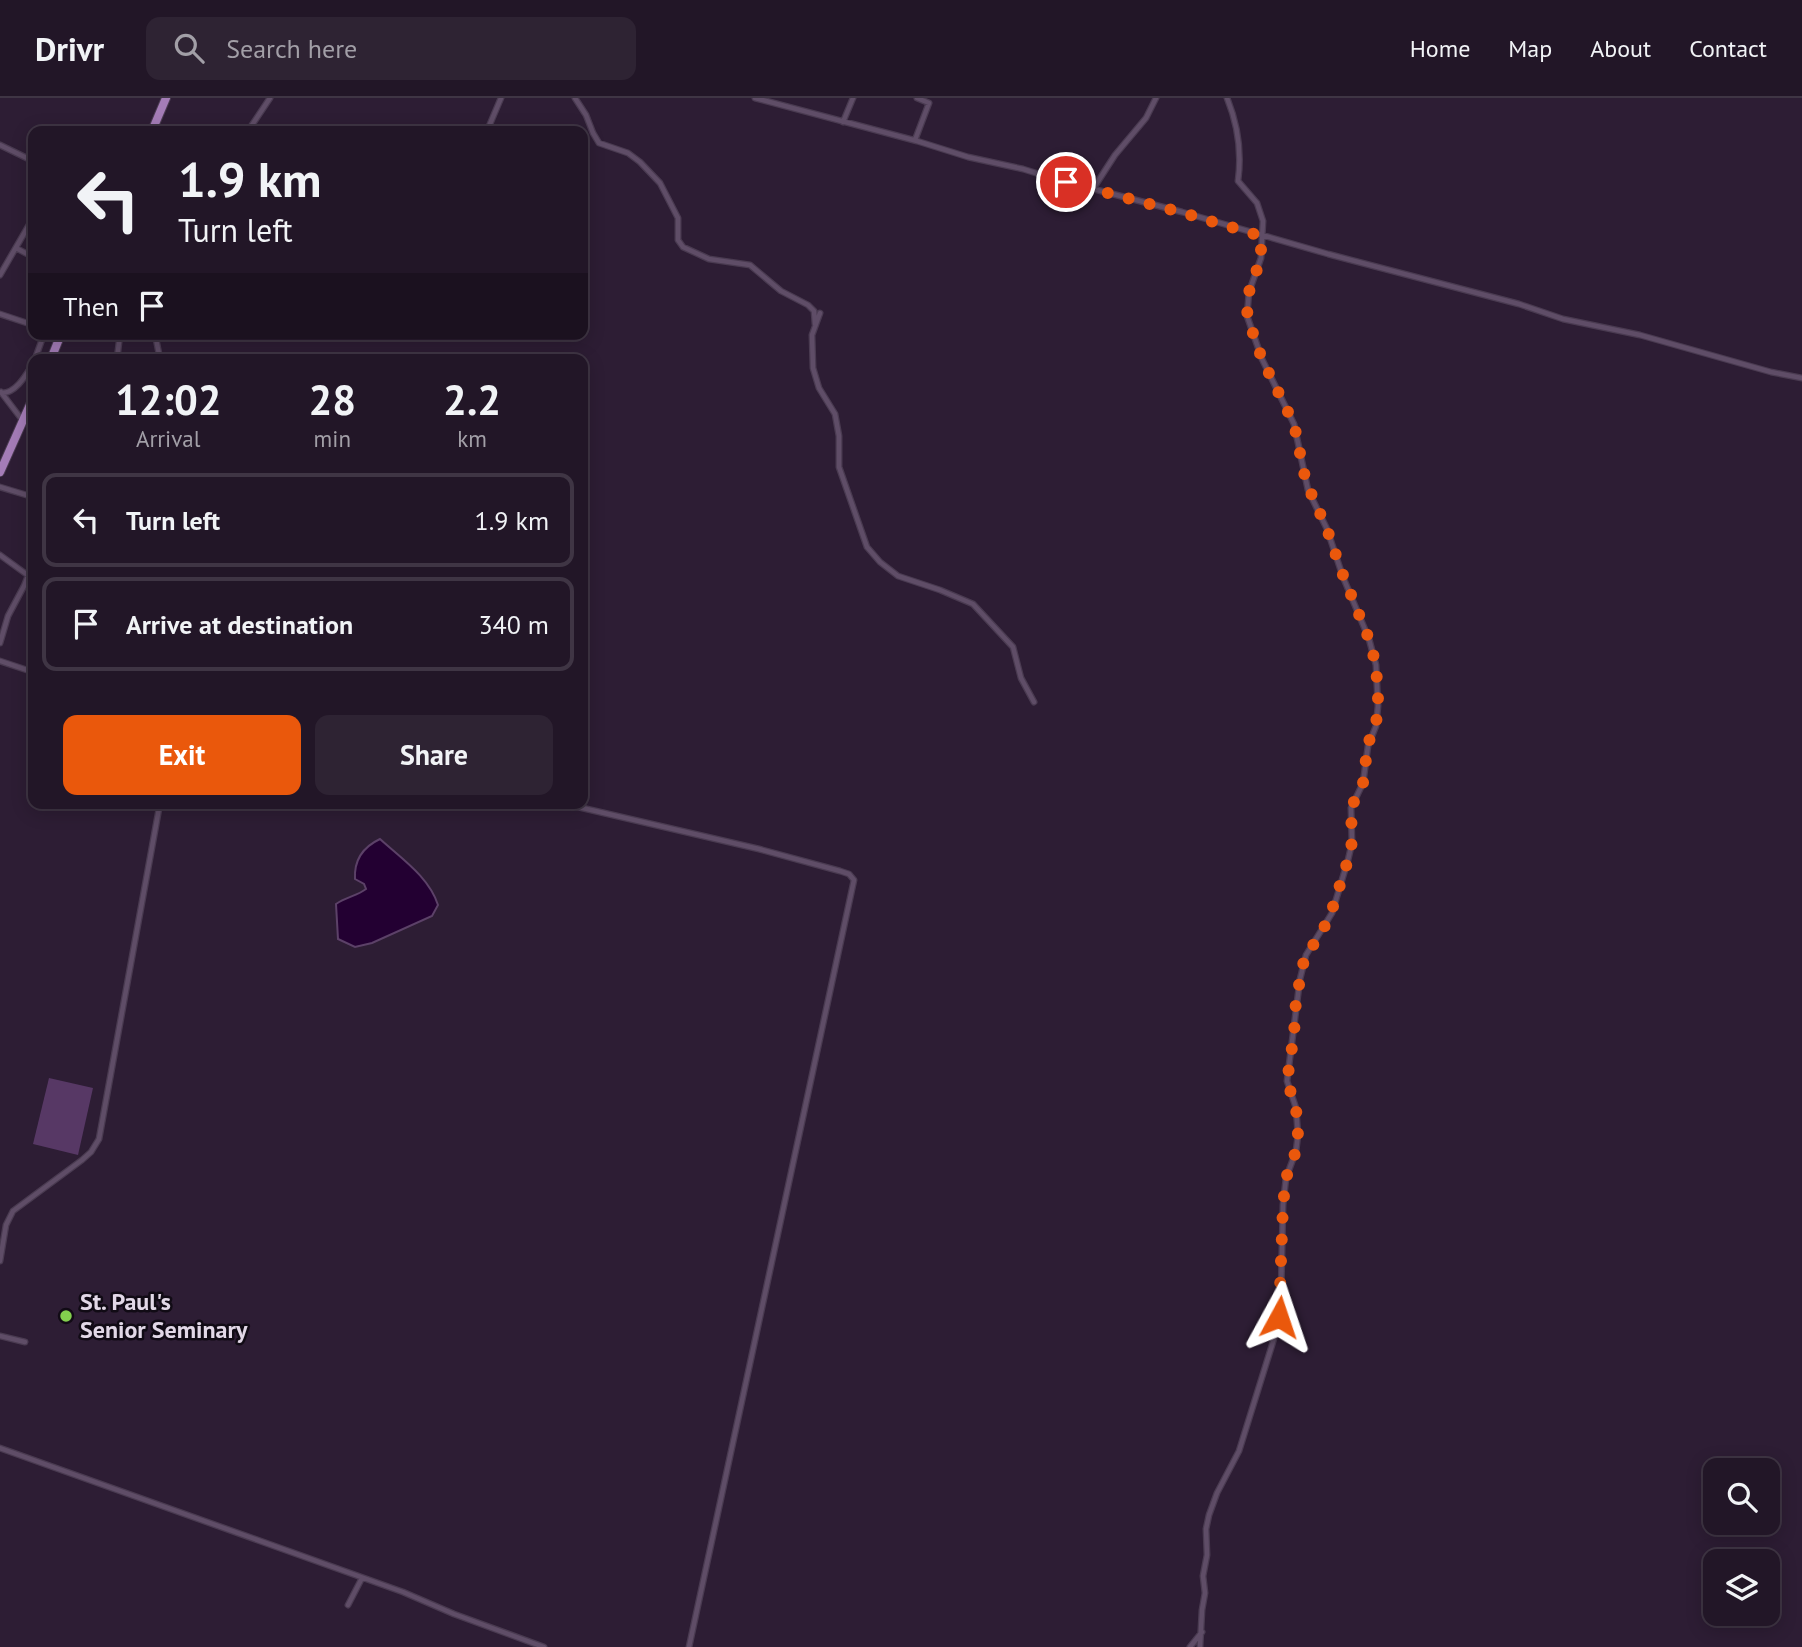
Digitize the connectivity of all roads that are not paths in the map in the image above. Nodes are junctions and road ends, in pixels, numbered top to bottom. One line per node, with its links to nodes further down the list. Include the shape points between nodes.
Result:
1 (166, 98): 11 (highway)
2 (270, 98): 12 (street)
3 (501, 98): 13 (street)
4 (575, 98): 26 (street, via 599,143 628,153 660,183 678,218 678,240 683,247 709,259 750,265 781,291 808,305 814,311)
5 (755, 98): 10 (street)
6 (853, 98): 10 (street)
7 (917, 98): 14 (street, via 929,103)
8 (1156, 98): 17 (street)
9 (1227, 98): 19 (street, via 1238,136 1238,181 1260,208)
10 (843, 122): 14 (street)
11 (154, 126)
12 (251, 126)
13 (489, 126)
14 (915, 140): 17 (street)
15 (0, 145): 16 (street)
16 (28, 159)
17 (1093, 189): 19 (street)
18 (28, 227): 20 (street)
19 (1261, 236): 28 (street); 51 (street, via 1261,258 1249,292 1247,316 1294,424 1306,482 1369,639 1378,706 1363,783 1351,808 1348,860 1329,919 1304,960 1296,1000 1287,1081 1298,1135 1283,1205 1278,1329 1252,1416 1209,1516)
20 (16, 248): 21 (street); 22 (street)
21 (28, 254)
22 (0, 275)
23 (820, 313): 26 (street)
24 (0, 314): 25 (street)
25 (28, 324)
26 (815, 325): 42 (street, via 813,369 835,414 840,470 867,547 898,576 973,604 1013,647 1021,678)
27 (28, 371): 29 (street, via 12,392)
28 (1802, 378)
29 (1, 392): 31 (street)
30 (0, 402): 31 (street)
31 (10, 404): 33 (street)
32 (28, 410): 33 (highway)
33 (23, 421): 34 (highway)
34 (0, 472)
35 (0, 487): 36 (street)
36 (28, 495)
37 (0, 555): 38 (street)
38 (28, 575): 39 (street)
39 (0, 643)
40 (0, 661): 41 (street)
41 (28, 670)
42 (1034, 702)
43 (159, 809): 45 (street, via 99,1139 82,1160 13,1211)
44 (587, 809): 53 (street, via 759,849 840,871 854,880)
45 (0, 1261)
46 (0, 1336): 47 (street)
47 (25, 1342)
48 (0, 1448): 49 (street)
49 (362, 1578): 50 (street); 52 (street)
50 (348, 1605)
51 (1202, 1632): 54 (street); 55 (street)
52 (544, 1647)
53 (688, 1647)
54 (1190, 1647)
55 (1200, 1647)

